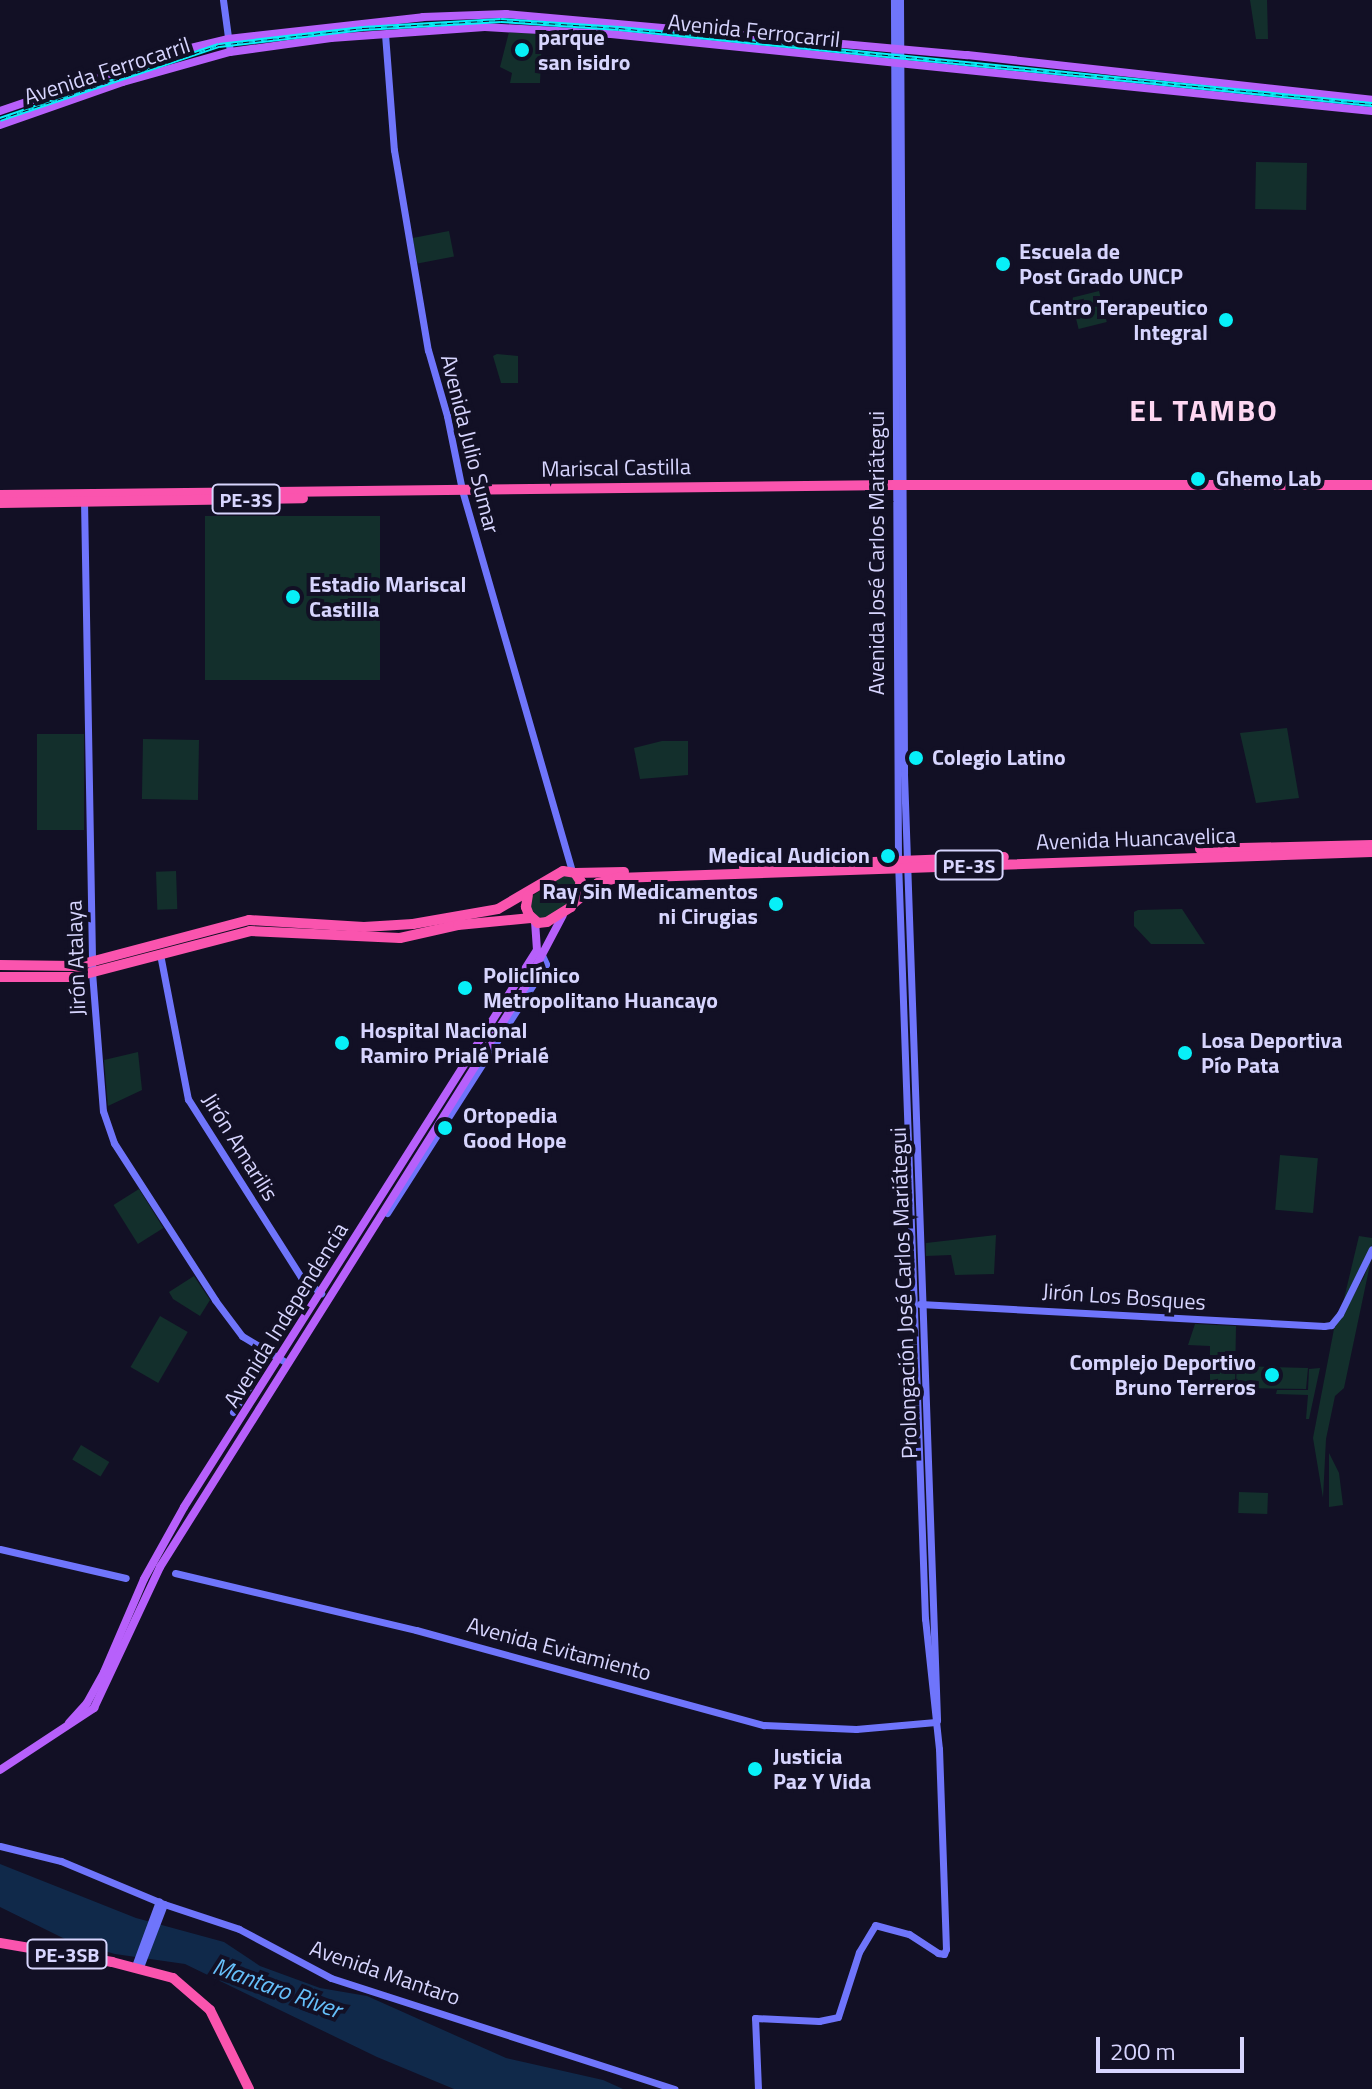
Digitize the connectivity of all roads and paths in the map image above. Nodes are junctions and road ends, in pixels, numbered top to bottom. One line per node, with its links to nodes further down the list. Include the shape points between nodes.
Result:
1 (223, 0): 5 (street)
2 (894, 0): 6 (street)
3 (900, 0): 6 (street)
4 (385, 34): 7 (main road, Avenida Ferrocarril); 8 (main road, Avenida Ferrocarril, via 485,27 598,33); 15 (street, Avenida Julio Sumar, via 394,150 428,350)
5 (228, 39): 6 (main road, Avenida Ferrocarril, via 423,17 506,14); 7 (street); 10 (main road, Avenida Ferrocarril, via 170,53)
6 (898, 49): 8 (street); 9 (main road, Avenida Ferrocarril)
7 (230, 52): 12 (main road, Avenida Ferrocarril)
8 (898, 64): 11 (main road, Avenida Ferrocarril); 14 (street, Avenida José Carlos Mariátegui)
9 (1372, 100)
10 (0, 111)
11 (1372, 111)
12 (0, 125)
13 (1372, 485): 14 (highway, Mariscal Castilla / PE-3S)
14 (898, 488): 15 (highway, Mariscal Castilla / PE-3S); 22 (street, Avenida José Carlos Mariátegui)
15 (462, 493): 17 (highway, PE-3S); 21 (street, Avenida Julio Sumar)
16 (0, 495): 17 (highway, PE-3S)
17 (84, 498): 18 (highway, PE-3S); 34 (street, Jirón Atalaya)
18 (0, 503)
19 (1372, 845): 22 (highway, Avenida Huancavelica / PE-3S)
20 (1372, 852): 22 (highway, Avenida Huancavelica / PE-3S)
21 (566, 854): 23 (street); 24 (street, Avenida Julio Sumar)
22 (902, 864): 24 (highway, Avenida Huancavelica / PE-3S); 26 (highway, Avenida Huancavelica / PE-3S, via 617,878 598,883); 38 (street, Prolongación José Carlos Mariátegui)
23 (560, 873): 24 (highway, PE-3S); 25 (highway, PE-3S)
24 (574, 873): 26 (highway, via 582,886)
25 (528, 895): 28 (highway, via 526,907); 29 (highway, PE-3S)
26 (574, 903): 27 (highway, PE-3S)
27 (563, 915): 28 (highway, PE-3S, via 547,922); 32 (main road, Avenida Independencia)
28 (533, 919): 29 (highway, PE-3S); 37 (main road, Avenida Independencia, via 537,950)
29 (452, 921): 30 (highway, PE-3S)
30 (290, 927): 31 (highway, PE-3S, via 250,931); 34 (highway, PE-3S, via 249,920)
31 (160, 954): 34 (highway, PE-3S); 37 (street, Jirón Amarilis, via 188,1099 301,1277)
32 (542, 955): 40 (main road, Avenida Independencia); 42 (street, Avenida Independencia, via 546,964)
33 (0, 965): 34 (highway, PE-3S)
34 (93, 967): 35 (highway, PE-3S, via 55,979); 39 (street, Jirón Atalaya, via 103,1111 114,1143 237,1330)
35 (0, 977)
36 (1372, 1249): 38 (street, Jirón Los Bosques, via 1331,1325)
37 (321, 1293): 40 (main road, Avenida Independencia)
38 (918, 1304): 46 (street, Prolongación José Carlos Mariátegui)
39 (270, 1353): 40 (street, Jirón Atalaya); 41 (street, Avenida Independencia)
40 (283, 1361): 47 (main road, Avenida Independencia, via 151,1583 94,1708)
41 (233, 1412)
42 (254, 1425)
43 (0, 1549): 45 (street)
44 (175, 1573): 46 (street, Avenida Evitamiento, via 416,1630 764,1725 856,1729)
45 (126, 1578)
46 (936, 1722): 54 (street, Prolongación José Carlos Mariátegui, via 946,1876 944,1954 909,1934 875,1925 859,1952 838,2017 755,2018)
47 (0, 1770)
48 (0, 1846): 49 (street, Avenida Mantaro, via 61,1861)
49 (162, 1903): 51 (street); 53 (street, Avenida Mantaro, via 249,1933 331,1978)
50 (0, 1943): 51 (highway, PE-3SB)
51 (139, 1963): 52 (highway, PE-3SB, via 173,1978 210,2010)
52 (249, 2089)
53 (675, 2089)
54 (758, 2089)

